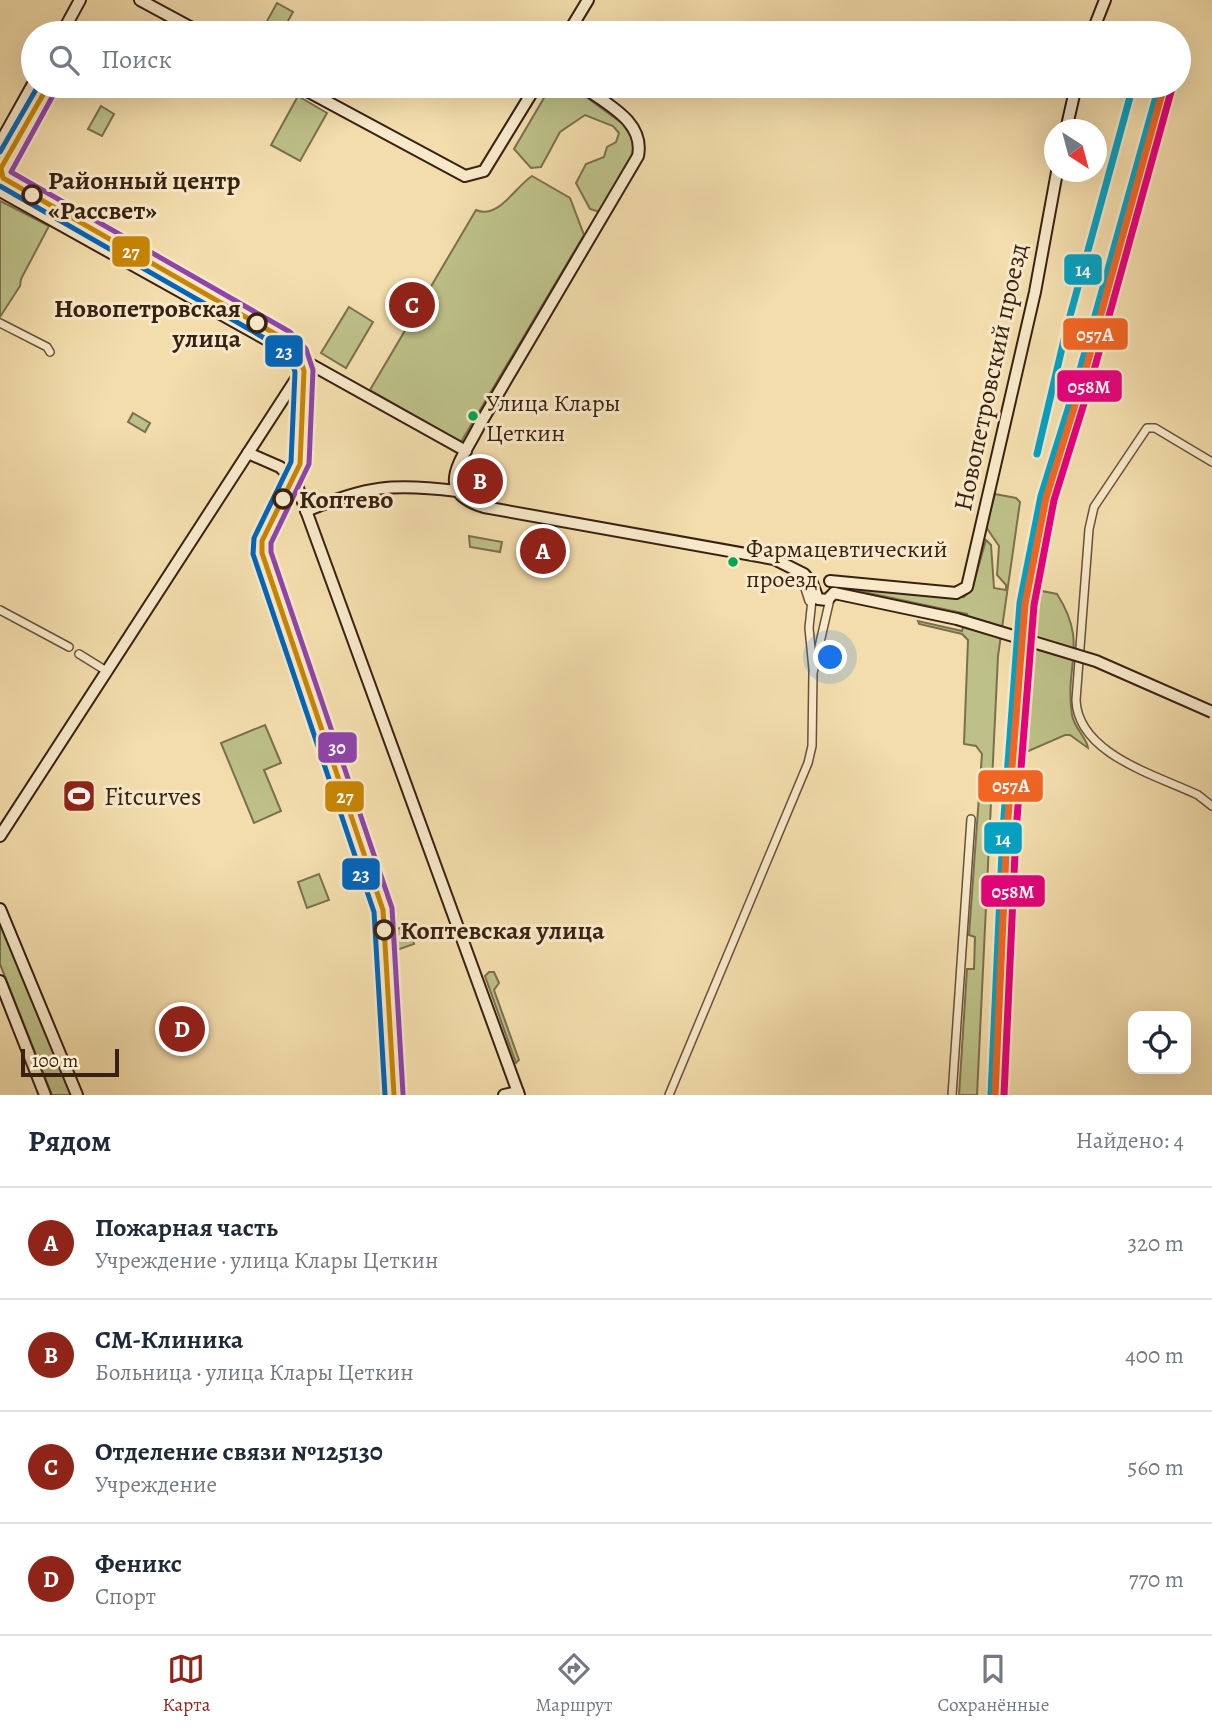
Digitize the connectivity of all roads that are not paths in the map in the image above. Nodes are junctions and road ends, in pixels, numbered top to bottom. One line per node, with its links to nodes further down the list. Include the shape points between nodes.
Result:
1 (80, 0): 5 (street)
2 (141, 0): 6 (street)
3 (588, 0): 7 (street)
4 (1105, 0): 8 (street)
5 (69, 21)
6 (179, 21)
7 (575, 21)
8 (1097, 21)
9 (25, 98): 15 (street)
10 (320, 98): 11 (street, via 460,174 475,176 484,171)
11 (529, 98)
12 (597, 98): 21 (street, via 635,128 638,156)
13 (1073, 98): 14 (street)
14 (1068, 119)
15 (0, 144)
16 (1055, 182): 28 (street, Новопетровский проезд, via 1035,292 964,590)
17 (0, 191): 20 (street)
18 (0, 323): 19 (street)
19 (50, 352)
20 (307, 362): 21 (street); 22 (street)
21 (466, 451): 25 (street, via 456,472)
22 (248, 453): 24 (street, via 281,467); 34 (street)
23 (1212, 462): 37 (street, via 1155,428 1147,428 1091,511 1077,712 1084,730 1105,750)
24 (293, 478): 26 (street); 45 (street, via 261,541 260,553 382,911)
25 (457, 491): 26 (street, via 395,485 343,496); 27 (street, via 463,500 484,507 757,556)
26 (306, 511): 42 (street)
27 (794, 567): 28 (street); 30 (street)
28 (819, 584): 29 (street); 29 (street, via 818,599); 30 (street)
29 (832, 596): 35 (street); 36 (street, bridge, via 957,619 1096,661)
30 (809, 604): 35 (street)
31 (0, 610): 32 (street)
32 (69, 648)
33 (79, 654): 34 (street)
34 (108, 672): 39 (street)
35 (813, 673): 47 (street, via 808,763)
36 (1212, 712)
37 (1212, 806)
38 (971, 819): 48 (street)
39 (0, 836)
40 (0, 909): 44 (street)
41 (0, 981): 43 (street)
42 (519, 1094): 46 (street)
43 (45, 1095)
44 (77, 1095)
45 (393, 1095)
46 (504, 1095)
47 (669, 1095)
48 (952, 1095)

